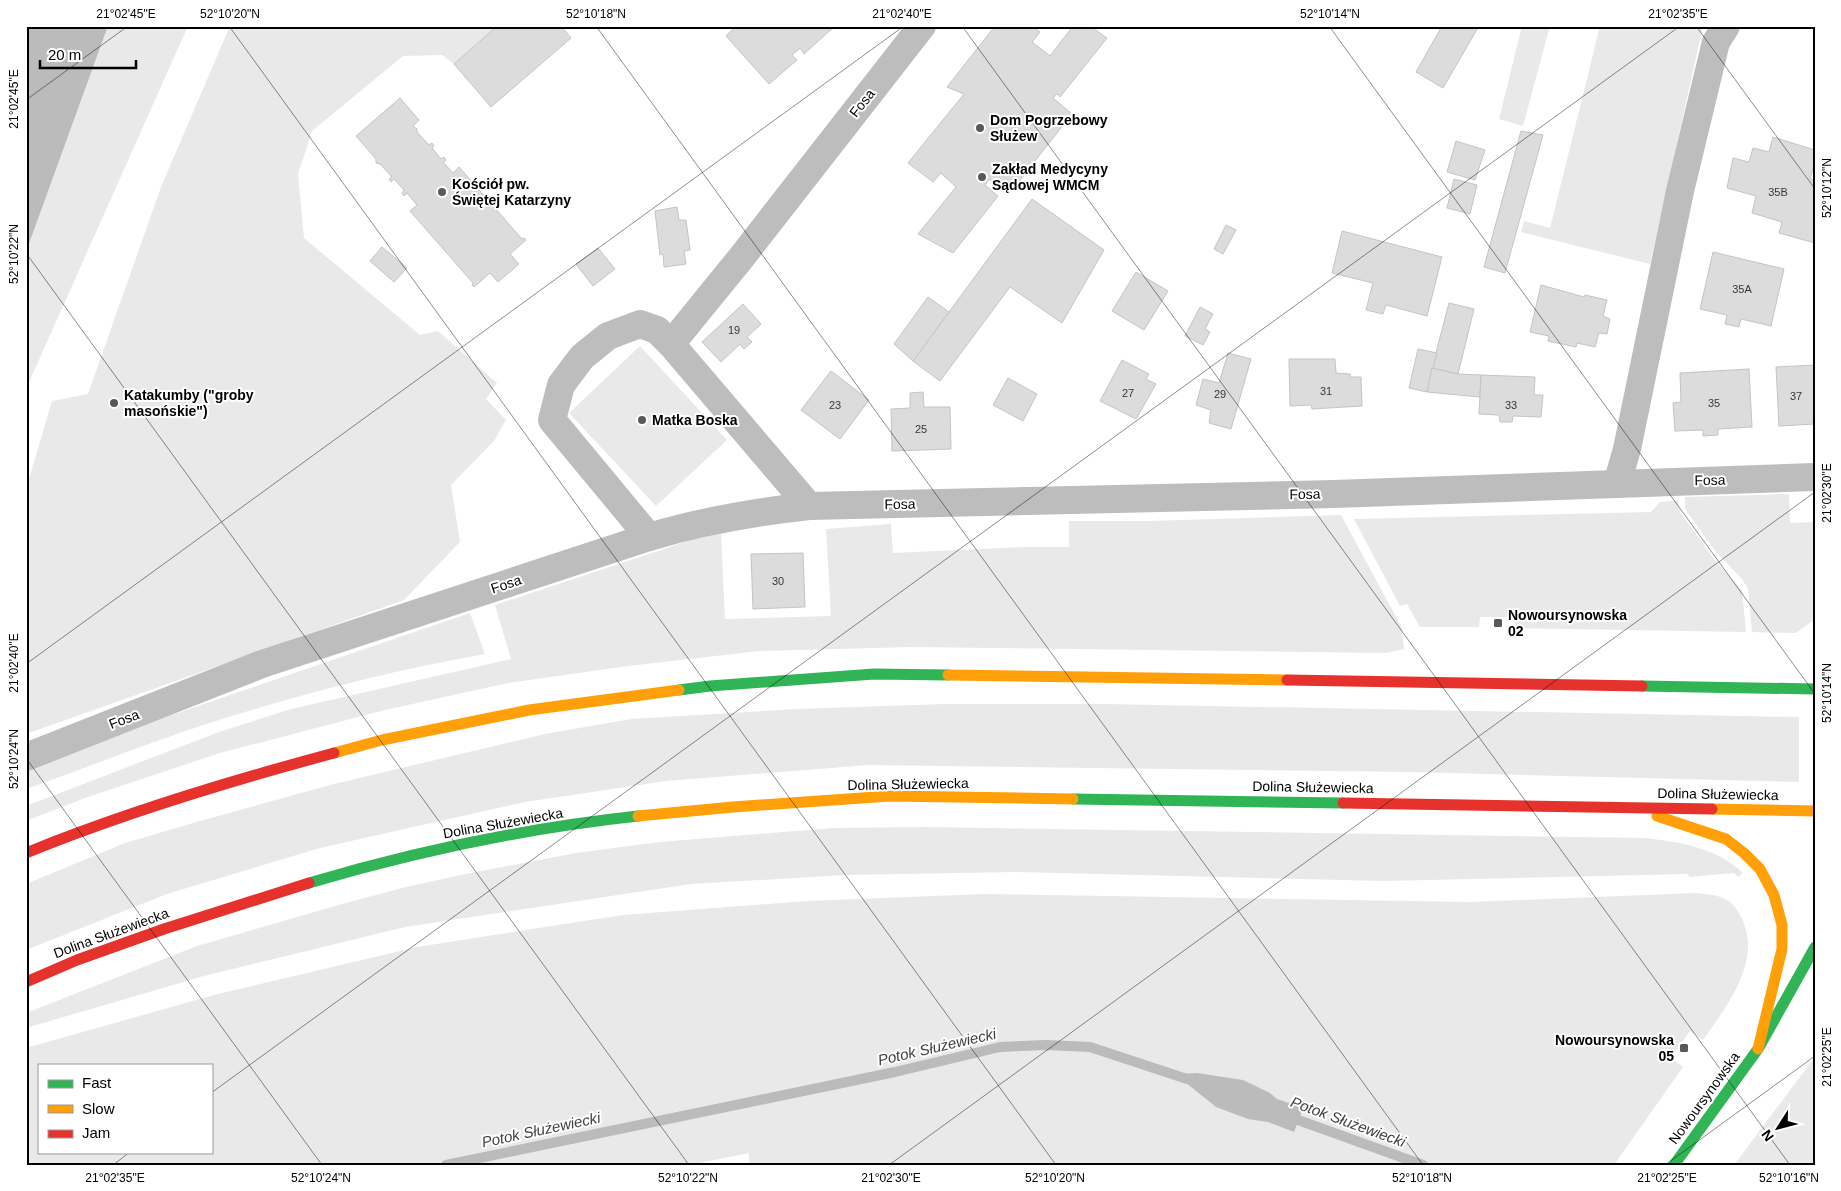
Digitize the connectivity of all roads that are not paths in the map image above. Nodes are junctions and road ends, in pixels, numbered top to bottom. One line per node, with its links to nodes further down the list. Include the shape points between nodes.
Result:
1 (922, 26): 3 (street, Fosa)
2 (1726, 26): 5 (street, via 1716,42 1680,191)
3 (671, 344): 6 (street); 7 (street, via 657,330 640,324 608,336 582,357 561,386 552,420)
4 (1815, 477): 5 (street, Fosa)
5 (1617, 484): 6 (street, Fosa)
6 (810, 506): 7 (street, Fosa, via 717,519)
7 (649, 537): 9 (street, Fosa, via 262,664)
8 (1815, 689): 12 (main road, via 874,674 710,686 529,710 382,740 239,778 72,834)
9 (26, 757)
10 (1632, 807): 11 (main road, Dolina Służewiecka); 14 (main road, Dolina Służewiecka, via 890,796 740,806 587,824 474,842 362,868 236,904); 16 (main road, via 1726,840 1760,869 1778,908 1782,949)
11 (1815, 811)
12 (26, 853)
13 (1815, 947): 16 (main road, Nowoursynowska)
14 (26, 982)
15 (1789, 1015): 16 (main road, Nowoursynowska)
16 (1758, 1049): 17 (main road, Nowoursynowska)
17 (1674, 1165)

